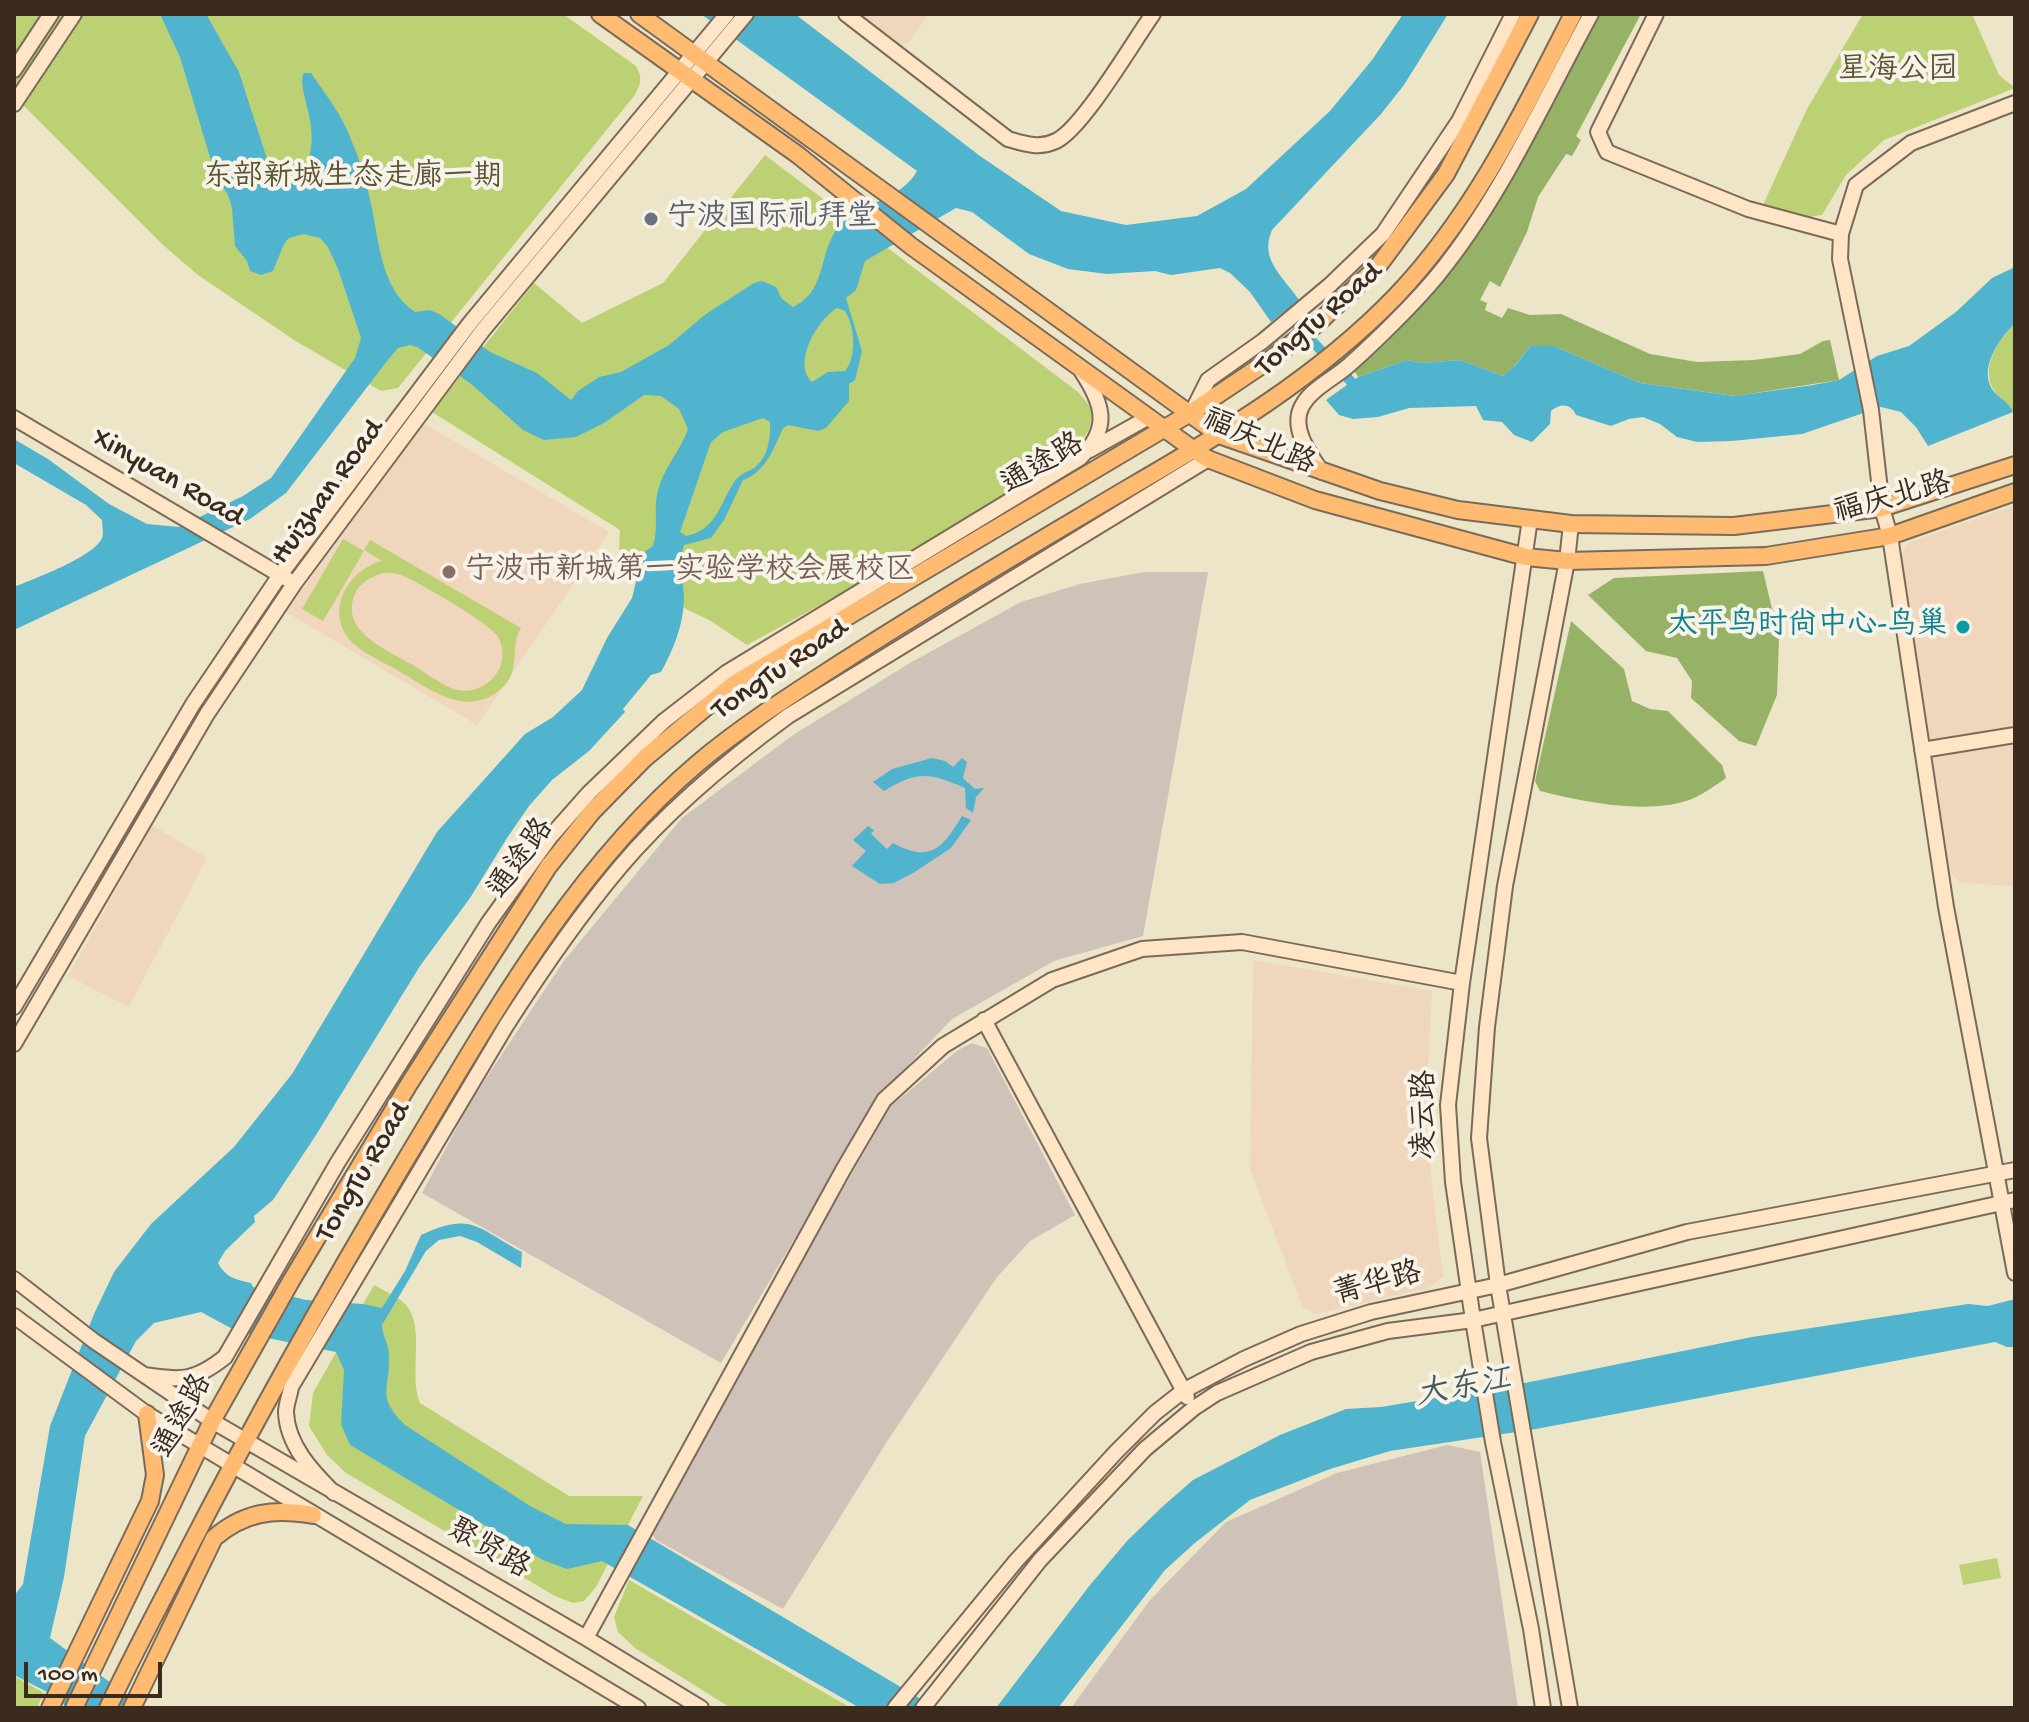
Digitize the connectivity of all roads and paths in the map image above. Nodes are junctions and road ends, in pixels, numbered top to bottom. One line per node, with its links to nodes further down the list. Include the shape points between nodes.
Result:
1 (51, 14): 16 (street)
2 (74, 14): 19 (street)
3 (600, 14): 17 (main road, 福庆北路)
4 (639, 14): 15 (main road, 福庆北路)
5 (727, 14): 14 (street, Huizhan Road)
6 (746, 14): 14 (street, Huizhan Road)
7 (846, 14): 8 (street, via 1008,139 1032,146 1056,141 1080,121)
8 (1153, 14)
9 (1513, 14): 24 (street, via 1459,121 1383,234 1304,307 1208,380)
10 (1530, 14): 21 (main road, TongTu Road, via 1446,174 1379,265)
11 (1573, 14): 28 (main road, TongTu Road, via 1480,189 1427,260 1344,345)
12 (1591, 14): 32 (street, via 1461,246 1435,279 1302,406 1302,439)
13 (1656, 14): 20 (street, via 1598,132 1607,152 1748,209)
14 (722, 32): 15 (street, Huizhan Road)
15 (699, 59): 17 (street, Huizhan Road); 24 (main road, 福庆北路)
16 (14, 70)
17 (685, 76): 22 (main road, 福庆北路); 23 (street, Huizhan Road)
18 (2015, 103): 20 (street, via 1899,152 1856,185)
19 (14, 104)
20 (1841, 234): 34 (street, via 1844,286 1871,410)
21 (1318, 323): 24 (main road, 通途路)
22 (1078, 364): 25 (main road, 福庆北路); 29 (street, via 1101,411)
23 (438, 376): 40 (street, Huizhan Road); 41 (street, Huizhan Road)
24 (1192, 412): 27 (main road, 通途路); 28 (main road, 福庆北路)
25 (1149, 417): 27 (main road, 福庆北路); 29 (street)
26 (14, 418): 40 (street, Xinyuan Road)
27 (1163, 428): 30 (main road, 福庆北路); 62 (main road, 通途路, via 734,684 645,758 592,812 548,867 409,1084)
28 (1219, 435): 30 (main road, TongTu Road); 32 (main road, 福庆北路)
29 (1088, 451): 58 (street, via 726,673 664,721 589,793 489,922 338,1162 225,1357 205,1373 181,1380)
30 (1201, 454): 38 (main road, 福庆北路, via 1315,500); 63 (main road, TongTu Road, via 939,599 762,714 699,762 621,839 519,972 328,1291); 66 (street, via 788,716 748,746 620,867 543,968 291,1387 286,1411 291,1434 310,1469)
31 (2015, 465): 34 (main road, 福庆北路)
32 (1322, 472): 35 (main road, 福庆北路, via 1458,510)
33 (2015, 492): 37 (main road, 福庆北路)
34 (1882, 508): 36 (main road, 福庆北路, via 1734,526); 37 (street)
35 (1530, 519): 36 (main road, 福庆北路); 38 (street, 凌云路)
36 (1571, 524): 39 (street, 凌云路)
37 (1890, 536): 39 (main road, 福庆北路, via 1766,556); 43 (street)
38 (1526, 557): 39 (main road, 福庆北路); 44 (street, 凌云路)
39 (1567, 561): 53 (street, 凌云路, via 1505,886 1487,1027 1479,1138)
40 (280, 575): 41 (street, Xinyuan Road); 45 (street, Huizhan Road, via 193,704)
41 (294, 584): 47 (street, Huizhan Road, via 207,714)
42 (2015, 735): 43 (street)
43 (1922, 750): 49 (street, via 1946,907)
44 (1462, 983): 46 (street, via 1242,942 1142,949 1052,980); 54 (street, 凌云路, via 1448,1105)
45 (14, 1007)
46 (984, 1020): 59 (street); 68 (street, via 943,1046 884,1100)
47 (14, 1044)
48 (2015, 1170): 49 (street, 菁华路)
49 (1998, 1174): 50 (street); 53 (street, 菁华路, via 1687,1232)
50 (2008, 1202): 51 (street); 55 (street)
51 (2015, 1273)
52 (14, 1279): 58 (street, 聚贤路)
53 (1498, 1285): 54 (street, 菁华路); 55 (street, 凌云路)
54 (1468, 1290): 57 (street, 凌云路); 59 (street, 菁华路, via 1301,1334)
55 (1504, 1313): 57 (street); 78 (street, 凌云路)
56 (14, 1316): 61 (street, 聚贤路)
57 (1473, 1320): 60 (street, via 1388,1331 1311,1352); 77 (street, 凌云路)
58 (137, 1370): 62 (street, 聚贤路)
59 (1183, 1391): 60 (street); 75 (street, 菁华路, via 1155,1413 1055,1518)
60 (1194, 1408): 76 (street, via 1145,1449 1040,1560)
61 (147, 1414): 64 (street, 聚贤路); 70 (main road, via 155,1475 150,1501)
62 (212, 1421): 63 (street, 聚贤路); 64 (main road, 通途路)
63 (245, 1442): 65 (main road); 66 (street, 聚贤路)
64 (199, 1446): 65 (street, 聚贤路); 71 (main road, 通途路)
65 (232, 1465): 67 (street, 聚贤路); 72 (main road)
66 (334, 1493): 68 (street, 聚贤路)
67 (313, 1515): 69 (main road, via 271,1510 247,1516 214,1538); 73 (street, 聚贤路)
68 (586, 1638): 74 (street, 聚贤路)
69 (135, 1702)
70 (51, 1705)
71 (74, 1708)
72 (108, 1708)
73 (638, 1708)
74 (701, 1708)
75 (895, 1708)
76 (923, 1708)
77 (1543, 1708)
78 (1570, 1708)

